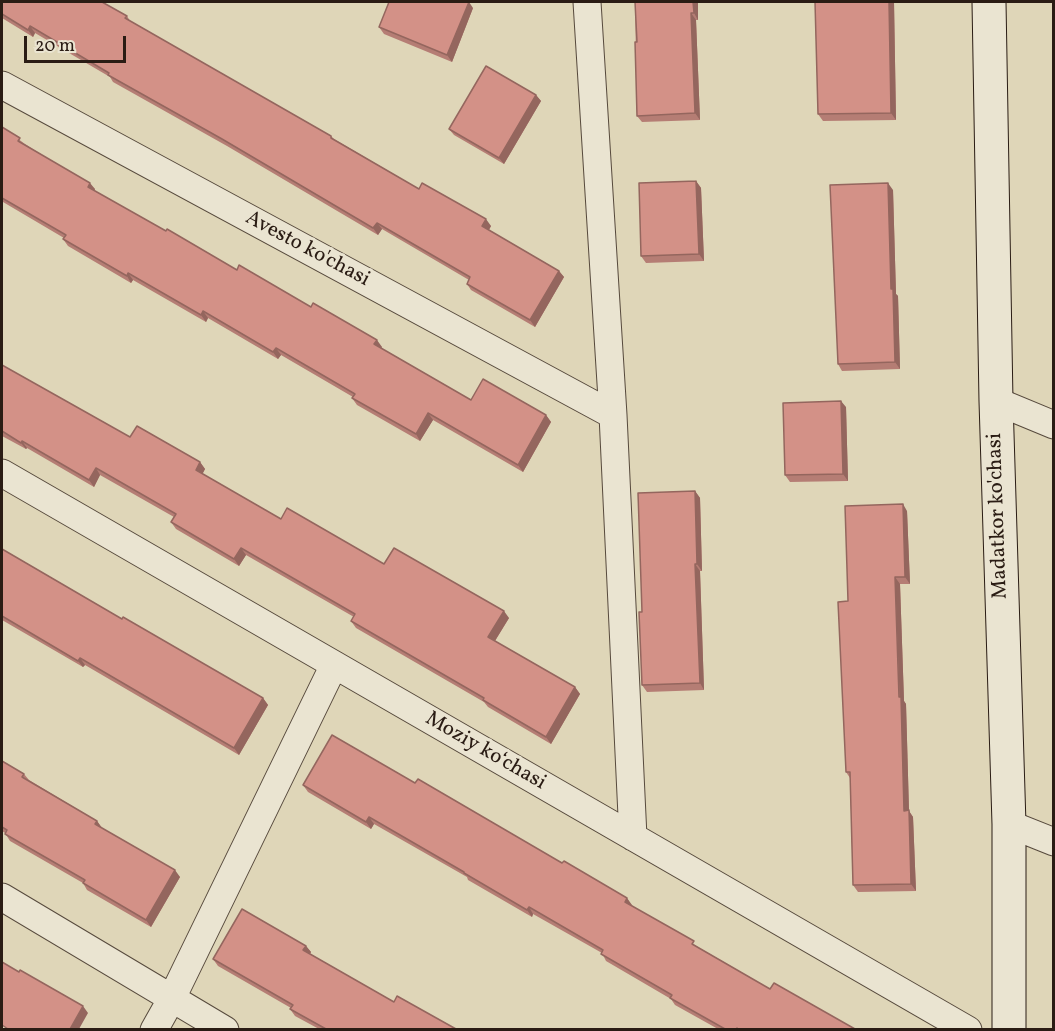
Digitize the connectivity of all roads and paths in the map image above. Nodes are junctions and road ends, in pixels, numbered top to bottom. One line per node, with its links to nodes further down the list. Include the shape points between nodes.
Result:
1 (587, 2): 5 (street)
2 (989, 2): 4 (street, Madatkor ko'chasi)
3 (2, 85): 5 (street, Avesto ko'chasi)
4 (996, 401): 6 (street); 9 (street, Madatkor ko'chasi)
5 (613, 415): 10 (street)
6 (1053, 425)
7 (2, 473): 8 (street, Moziy ko‘chasi)
8 (334, 665): 10 (street, Moziy ko‘chasi); 13 (street)
9 (1009, 824): 11 (street); 17 (street, Madatkor ko'chasi)
10 (633, 837): 16 (street, Moziy ko‘chasi)
11 (1053, 842)
12 (2, 897): 13 (street)
13 (172, 998): 14 (street); 15 (street)
14 (154, 1029)
15 (225, 1029)
16 (968, 1029)
17 (1009, 1029)

